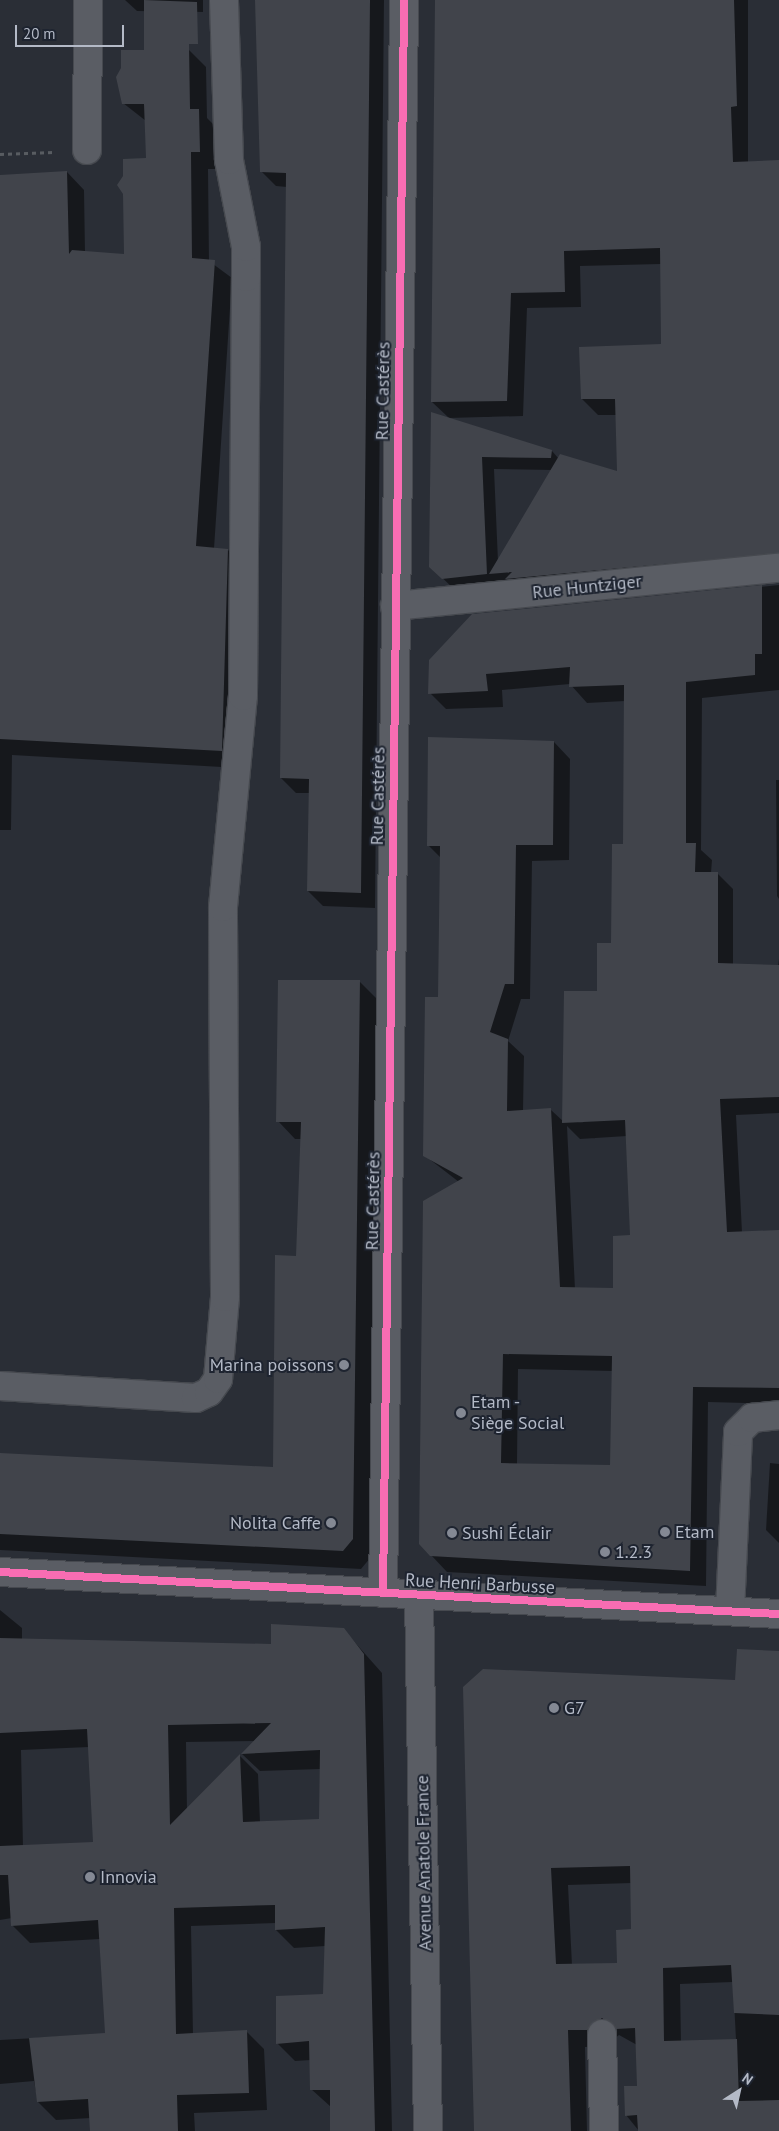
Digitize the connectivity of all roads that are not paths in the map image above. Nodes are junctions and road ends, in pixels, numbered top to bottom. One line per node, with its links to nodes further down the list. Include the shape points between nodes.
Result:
1 (88, 0): 4 (street)
2 (224, 0): 7 (street, via 230,160 246,247 246,286 243,696 223,908 226,1297 218,1379 209,1392 196,1398)
3 (404, 0): 6 (street, Rue Castérès)
4 (87, 150)
5 (779, 568): 6 (street, Rue Huntziger)
6 (395, 606): 10 (street, Rue Castérès)
7 (0, 1386)
8 (779, 1415): 12 (street, via 752,1418 738,1432)
9 (0, 1572): 10 (street, Rue Henri Barbusse)
10 (383, 1593): 11 (street, Rue Henri Barbusse)
11 (420, 1596): 12 (street, Rue Henri Barbusse); 15 (street, Avenue Anatole France)
12 (730, 1611): 13 (street, Rue Henri Barbusse)
13 (779, 1614)
14 (602, 2034): 16 (street)
15 (428, 2131)
16 (604, 2131)

